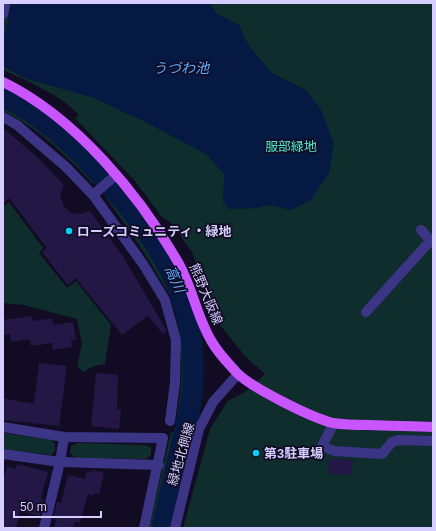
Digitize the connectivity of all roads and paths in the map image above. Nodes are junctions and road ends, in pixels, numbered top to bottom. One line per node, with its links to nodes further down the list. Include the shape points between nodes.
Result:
1 (5, 3): 2 (street)
2 (3, 14)
3 (3, 82): 5 (main road, 熊野大阪線, via 26,93 63,121)
4 (3, 117): 6 (street, via 17,124 66,167)
5 (116, 175): 6 (street); 10 (main road, 熊野大阪線, via 148,212 180,266 212,343)
6 (93, 195): 11 (street, via 143,264 165,300 176,340 176,383)
7 (421, 230): 8 (street)
8 (432, 242): 9 (street)
9 (366, 312)
10 (238, 374): 12 (main road, 熊野大阪線, via 311,416); 22 (street, 緑地北側線, via 213,402 199,429)
11 (170, 421)
12 (334, 423): 14 (main road, 熊野大阪線); 16 (street, via 322,446 334,451 382,454 392,442 398,440)
13 (3, 427): 15 (street)
14 (433, 427)
15 (64, 437): 18 (street); 19 (street, via 163,438)
16 (433, 441)
17 (3, 454): 18 (street)
18 (60, 462): 19 (street); 20 (street)
19 (159, 465): 21 (street)
20 (44, 528)
21 (144, 528)
22 (175, 528)

